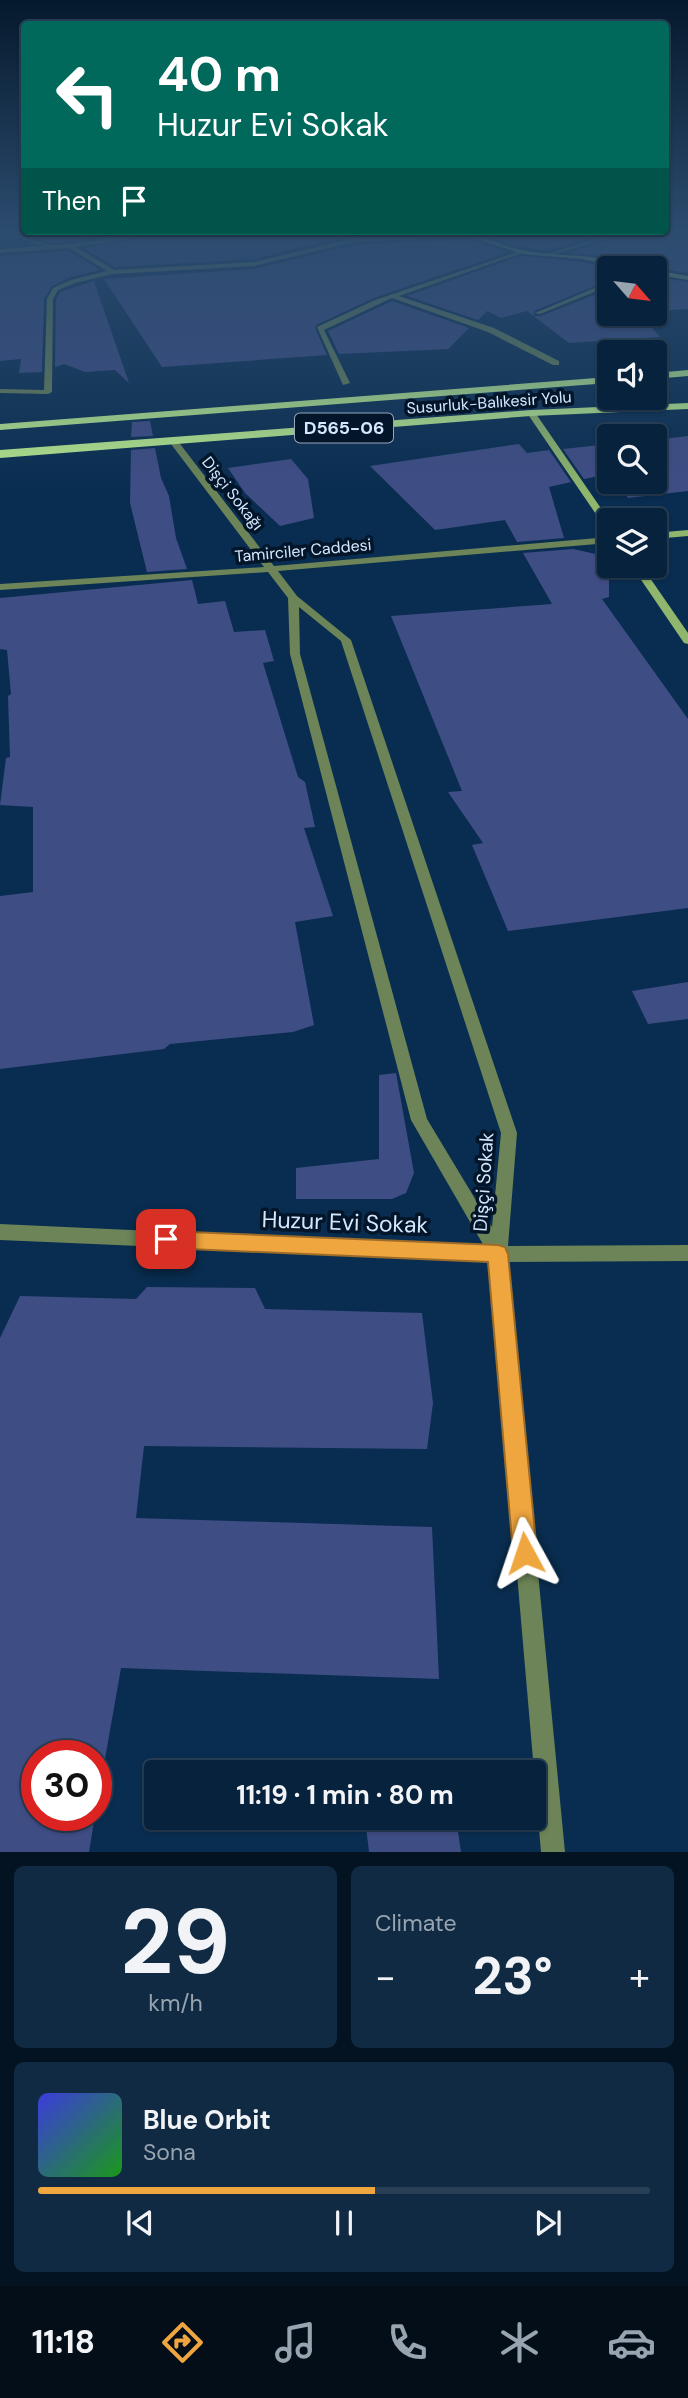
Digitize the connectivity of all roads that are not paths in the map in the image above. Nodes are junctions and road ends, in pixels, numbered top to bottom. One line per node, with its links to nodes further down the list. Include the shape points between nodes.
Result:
1 (49, 319): 9 (street, via 47,392)
2 (339, 319): 8 (street, via 320,329)
3 (461, 319): 4 (street)
4 (556, 363)
5 (688, 373): 6 (highway)
6 (667, 375)
7 (597, 381): 12 (highway, Susurluk-Balıkesir Yolu / D565-06)
8 (346, 383)
9 (0, 391)
10 (688, 406): 11 (highway, Susurluk-Balıkesir Yolu / D565-06)
11 (531, 413): 13 (highway, Susurluk-Balıkesir Yolu / D565-06); 15 (main road)
12 (0, 427)
13 (174, 442): 14 (highway, Susurluk-Balıkesir Yolu / D565-06); 19 (street, Dişçi Sokağı)
14 (0, 454)
15 (597, 509)
16 (688, 533): 17 (main road)
17 (667, 535)
18 (597, 541): 19 (street, Tamirciler Caddesi)
19 (272, 569): 21 (street, Tamirciler Caddesi); 22 (street, Dişçi Sokağı)
20 (645, 578): 23 (main road)
21 (0, 587)
22 (293, 598): 26 (street, Dişçi Sokak, via 295,654 419,1120); 26 (street, Dişçi Sokak, via 346,640 509,1133)
23 (688, 641)
24 (0, 1232): 26 (street, Huzur Evi Sokak)
25 (688, 1253): 26 (street, Huzur Evi Sokak)
26 (498, 1254): 27 (street)
27 (553, 1852)

